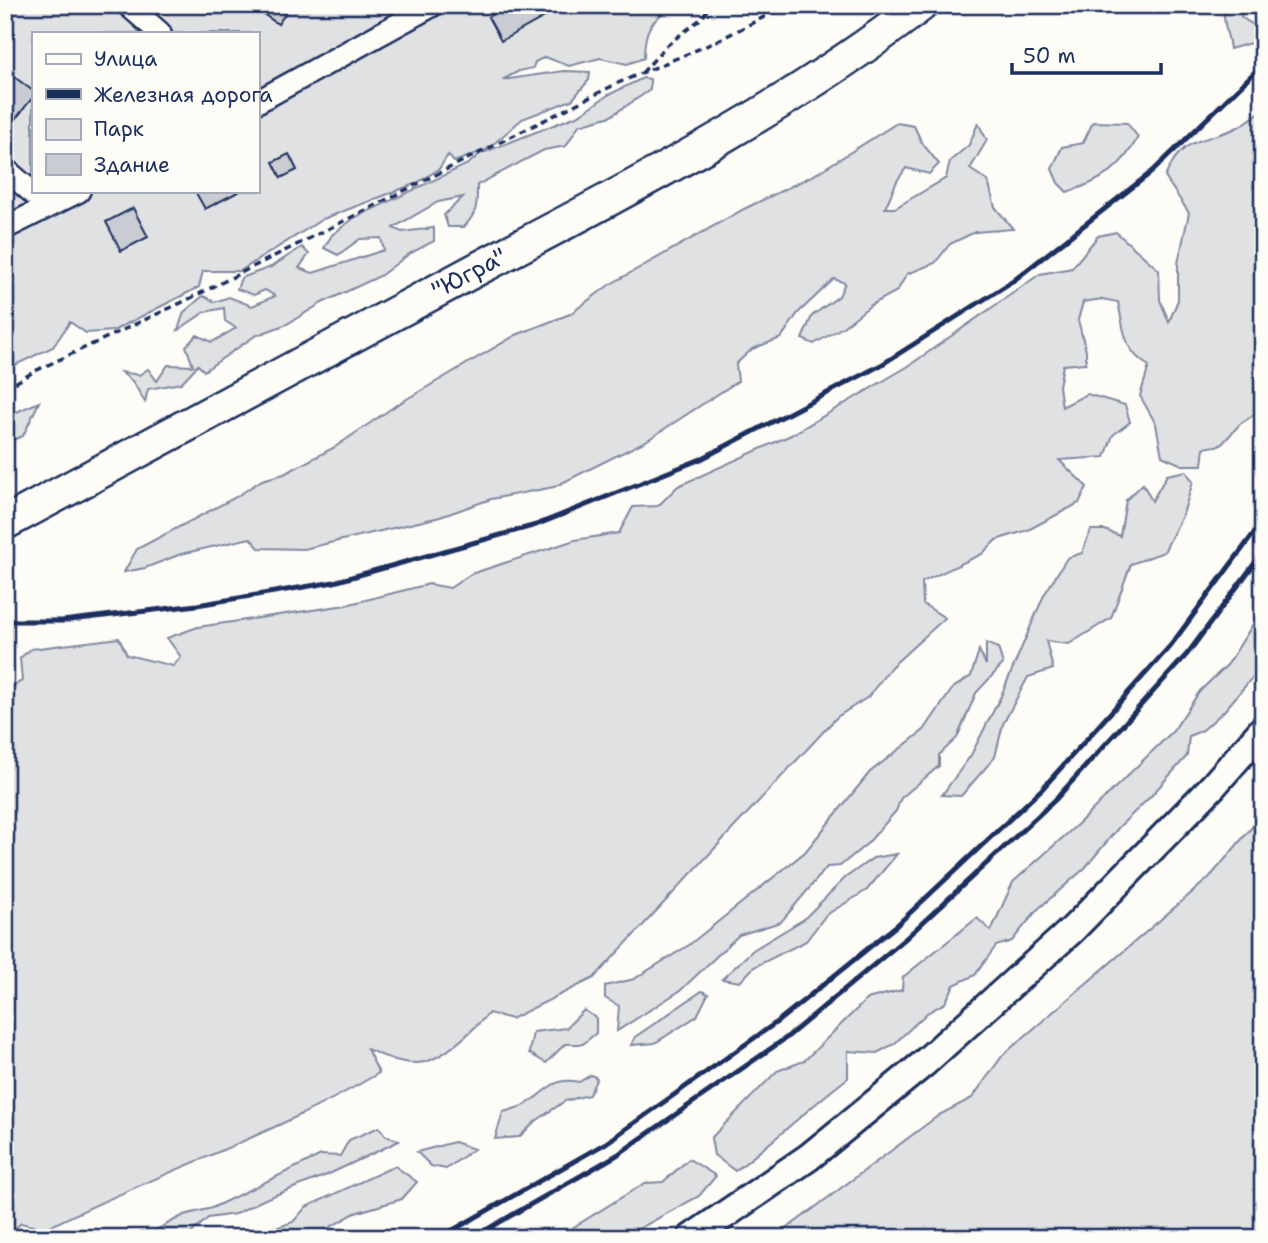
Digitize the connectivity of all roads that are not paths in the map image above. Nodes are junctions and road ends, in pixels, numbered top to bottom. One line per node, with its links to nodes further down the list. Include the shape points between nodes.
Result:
1 (128, 5): 4 (street)
2 (921, 5): 10 (highway, "Югра", via 809,83 708,144)
3 (418, 9): 5 (street)
4 (159, 32)
5 (259, 101)
6 (5, 169): 8 (street)
7 (77, 192): 8 (street)
8 (48, 206): 9 (street)
9 (5, 228)
10 (5, 523)
11 (1263, 729): 12 (main road, via 1073,929 923,1064 809,1157)
12 (691, 1238)

